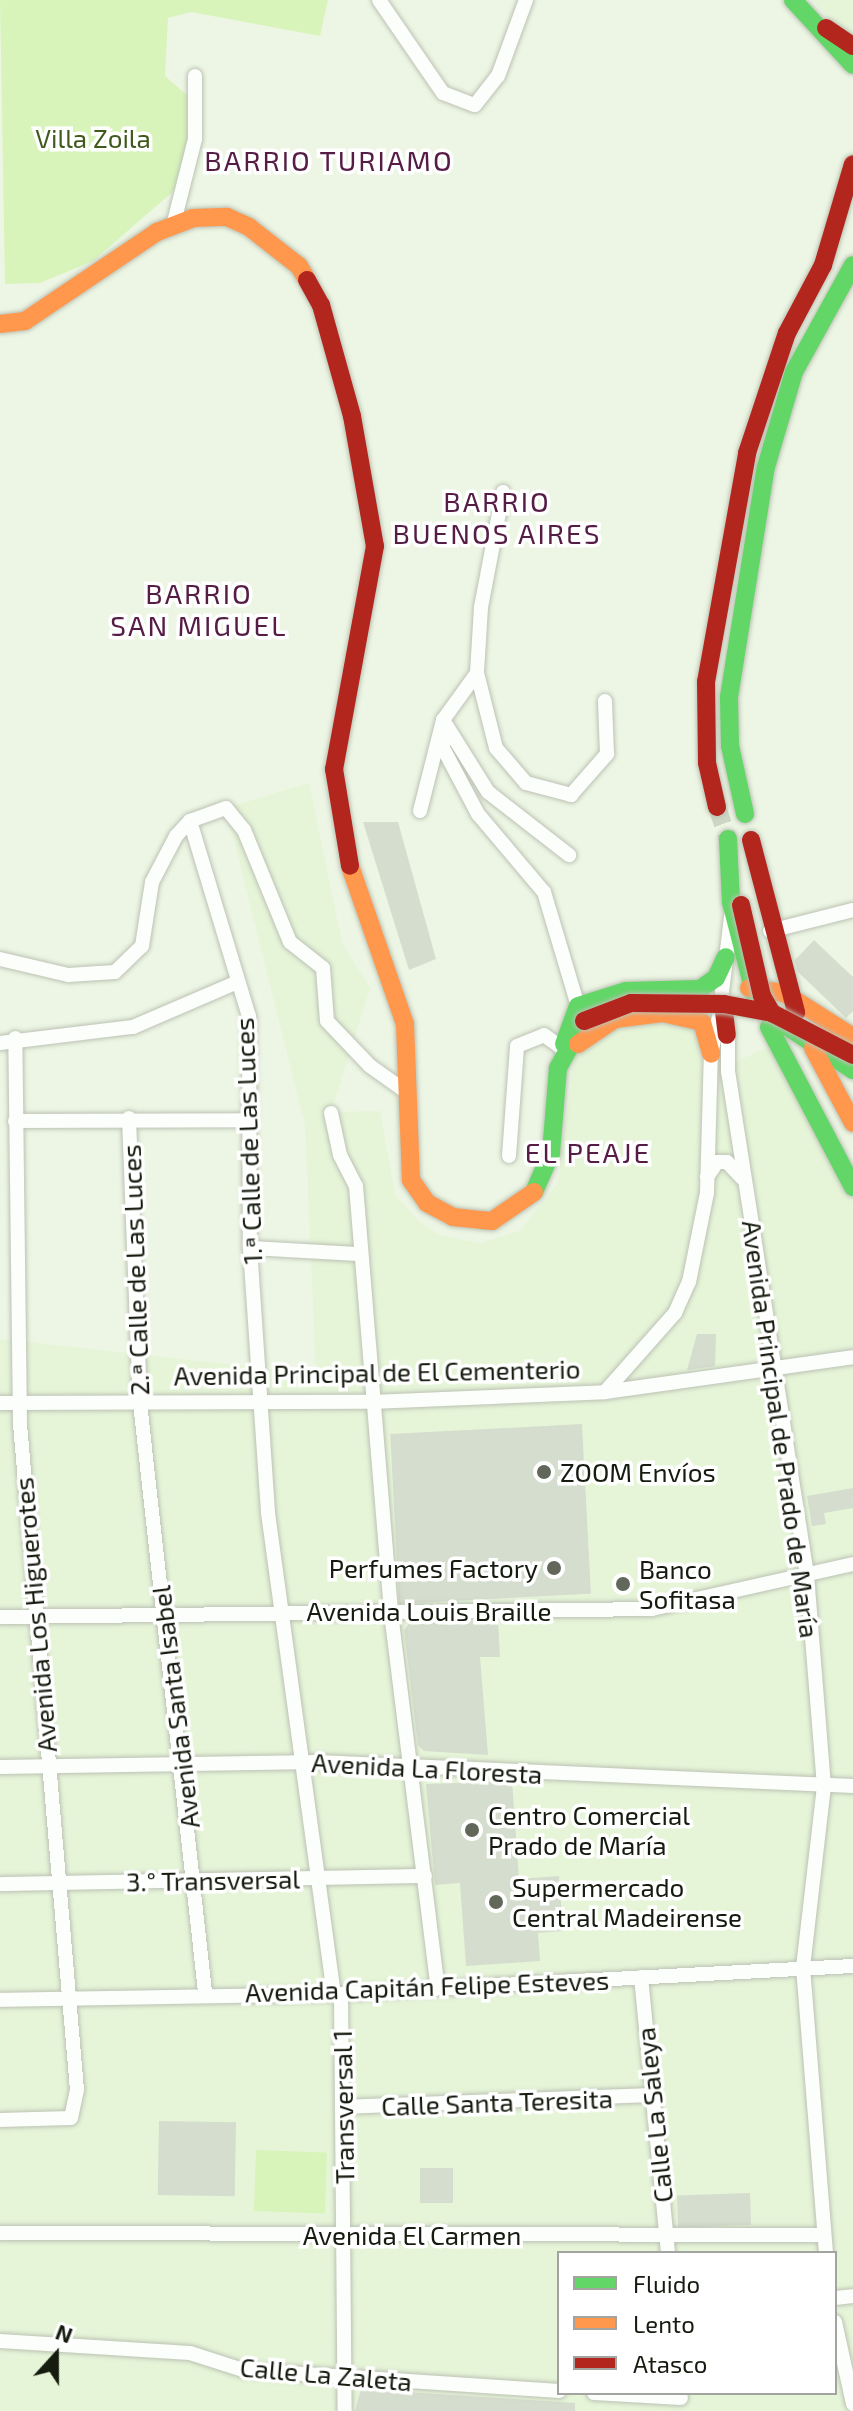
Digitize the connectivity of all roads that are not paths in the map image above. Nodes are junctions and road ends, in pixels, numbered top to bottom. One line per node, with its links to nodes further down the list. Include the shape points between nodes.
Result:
1 (379, 0): 2 (street, via 443,93 475,105 490,92)
2 (526, 0)
3 (793, 0): 5 (street)
4 (801, 0): 5 (street)
5 (849, 57): 7 (street)
6 (195, 76): 9 (street, via 195,139)
7 (853, 79)
8 (853, 164): 16 (street, via 823,265 787,333 747,453 706,682 707,763)
9 (174, 222): 11 (street, via 50,307 25,321); 42 (street, via 227,217 299,266 321,305 352,416 375,546 334,769 338,820 405,1024)
10 (853, 265): 18 (street, via 794,372 766,467 729,697 730,746)
11 (0, 324)
12 (503, 492): 13 (street, via 481,607)
13 (477, 673): 14 (street, via 496,748 526,783 551,795 571,795 607,754); 15 (street)
14 (605, 701)
15 (443, 720): 17 (street); 22 (street, via 488,792); 32 (street, via 443,748 457,784 544,892)
16 (717, 807)
17 (420, 811)
18 (745, 814)
19 (190, 821): 28 (street, via 152,882 147,930 135,958 94,977); 29 (street, 1.ª Calle de Las Luces); 42 (street, via 226,808 236,815 290,942 323,968 327,1021 370,1066)
20 (728, 839): 24 (street)
21 (751, 840): 23 (street)
22 (569, 855)
23 (762, 892): 24 (street, via 751,906); 26 (street)
24 (736, 903): 27 (street, Avenida Principal de El Cementerio); 30 (street); 33 (street, bridge)
25 (853, 910): 26 (street)
26 (770, 931): 34 (street)
27 (726, 957): 31 (street, Avenida Principal de El Cementerio); 32 (street, via 712,983 695,990 626,991)
28 (0, 959)
29 (235, 983): 37 (street, via 133,1027); 46 (street, 1.ª Calle de Las Luces, via 249,1016)
30 (749, 988): 31 (street); 33 (street); 34 (street)
31 (723, 1008): 35 (street); 39 (street, Avenida Principal de El Cementerio)
32 (581, 1014): 33 (street, bridge, via 672,1000); 38 (street)
33 (766, 1016): 34 (street); 40 (street, bridge); 51 (street)
34 (800, 1020): 36 (street); 41 (street); 44 (street)
35 (727, 1035): 50 (street, Avenida Principal de Prado de María)
36 (853, 1037)
37 (7, 1041): 47 (street, Avenida Los Higuerotes)
38 (566, 1051): 39 (street, via 604,1023 663,1013 702,1022); 42 (street, via 555,1078 555,1125 546,1171 526,1201 492,1221 453,1217 417,1192 406,1150); 48 (street, via 544,1035 517,1046)
39 (711, 1054): 49 (street, Avenida Principal de El Cementerio)
40 (853, 1055)
41 (853, 1070)
42 (408, 1093)
43 (331, 1113): 53 (street, via 340,1155 356,1186)
44 (852, 1115)
45 (129, 1118): 46 (street); 47 (street); 61 (street, 2.ª Calle de Las Luces)
46 (250, 1120): 52 (street, 1.ª Calle de Las Luces)
47 (15, 1121): 60 (street, Avenida Los Higuerotes)
48 (509, 1156)
49 (707, 1178): 50 (street, via 717,1162 727,1162); 56 (street, Avenida Principal de El Cementerio, via 685,1293 666,1325)
50 (745, 1186): 55 (street, Avenida Principal de Prado de María)
51 (853, 1187)
52 (250, 1248): 53 (street); 57 (street, 1.ª Calle de Las Luces)
53 (359, 1254): 58 (street)
54 (853, 1357): 55 (street)
55 (772, 1371): 56 (street); 64 (street, Avenida Principal de Prado de María)
56 (605, 1392): 58 (street, Avenida Principal de El Cementerio)
57 (261, 1402): 58 (street, Avenida Principal de El Cementerio); 61 (street, Avenida Principal de El Cementerio); 65 (street, 1.ª Calle de Las Luces)
58 (371, 1402): 66 (street)
59 (0, 1403): 60 (street, Avenida Principal de El Cementerio)
60 (19, 1403): 61 (street, Avenida Principal de El Cementerio); 67 (street, Avenida Los Higuerotes)
61 (140, 1403): 62 (street, 2.ª Calle de Las Luces)
62 (142, 1422): 68 (street, Avenida Santa Isabel)
63 (853, 1564): 64 (street, Avenida Louis Braille)
64 (807, 1575): 66 (street, Avenida Louis Braille, via 652,1609); 75 (street, Avenida Principal de Prado de María)
65 (279, 1612): 66 (street, Avenida Louis Braille); 68 (street, Avenida Louis Braille); 71 (street, 1.ª Calle de Las Luces)
66 (391, 1613): 72 (street)
67 (32, 1616): 68 (street, Avenida Louis Braille); 69 (street, Avenida Louis Braille); 74 (street, Avenida Los Higuerotes)
68 (164, 1616): 70 (street, Avenida Santa Isabel)
69 (0, 1617)
70 (181, 1762): 71 (street, Avenida La Floresta); 74 (street, Avenida La Floresta); 79 (street, Avenida Santa Isabel)
71 (302, 1762): 72 (street, Avenida La Floresta); 78 (street, Transversal 1)
72 (410, 1765): 75 (street, Avenida La Floresta); 77 (street)
73 (0, 1767): 74 (street, Avenida La Floresta)
74 (48, 1767): 80 (street, Avenida Los Higuerotes)
75 (824, 1786): 76 (street, Avenida La Floresta); 83 (street, Avenida Principal de Prado de María)
76 (853, 1786)
77 (425, 1876): 78 (street, 3.° Transversal); 85 (street)
78 (318, 1877): 79 (street, 3.° Transversal); 87 (street, Transversal 1)
79 (196, 1880): 80 (street, 3.° Transversal); 86 (street, Avenida Santa Isabel)
80 (58, 1883): 81 (street, 3.° Transversal); 88 (street, Avenida Los Higuerotes)
81 (0, 1884)
82 (853, 1966): 83 (street, Avenida Capitán Felipe Esteves)
83 (803, 1967): 84 (street, Avenida Capitán Felipe Esteves); 94 (street, Avenida Principal de Prado de María)
84 (641, 1977): 85 (street, Avenida Capitán Felipe Esteves); 90 (street, Calle La Saleya)
85 (438, 1988): 87 (street, Avenida Capitán Felipe Esteves)
86 (205, 1992): 87 (street, Avenida Capitán Felipe Esteves); 88 (street, Avenida Capitán Felipe Esteves)
87 (337, 1994): 91 (street, Transversal 1)
88 (72, 1995): 89 (street, Avenida Capitán Felipe Esteves); 92 (street, Avenida Los Higuerotes, via 74,2114)
89 (0, 2000)
90 (651, 2095): 91 (street, Calle Santa Teresita); 96 (street, Calle La Saleya)
91 (342, 2107): 95 (street, Transversal 1)
92 (0, 2120)
93 (0, 2233): 95 (street, Avenida El Carmen)
94 (824, 2235): 96 (street, Avenida El Carmen); 98 (street, Avenida Principal de Prado de María)
95 (345, 2236): 96 (street, Avenida El Carmen); 101 (street, Transversal 1)
96 (666, 2236): 97 (street, Calle La Saleya)
97 (668, 2251)
98 (826, 2251)
99 (837, 2331): 105 (street)
100 (0, 2341): 101 (street, Calle La Zaleta, via 190,2353 243,2370)
101 (345, 2377): 102 (street, Calle La Zaleta); 106 (street, Transversal 1)
102 (557, 2391)
103 (616, 2395): 104 (street)
104 (682, 2401)
105 (853, 2404)
106 (345, 2411)

